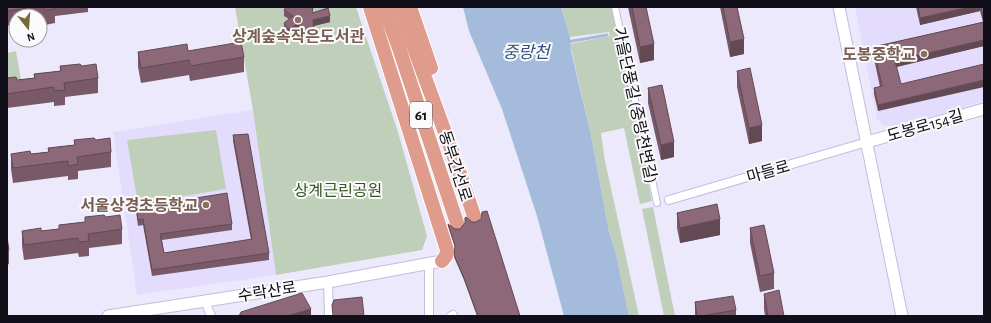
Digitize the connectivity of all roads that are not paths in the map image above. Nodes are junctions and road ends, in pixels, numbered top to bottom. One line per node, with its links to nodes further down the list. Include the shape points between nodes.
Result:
1 (370, 7): 14 (highway, via 447,250 446,256)
2 (384, 7): 13 (highway, 동부간선로 / 61)
3 (399, 7): 9 (highway, 동부간선로 / 61)
4 (410, 7): 9 (highway, via 440,95)
5 (615, 7): 11 (street, 가을단풍길 (중랑천변길))
6 (839, 7): 8 (street)
7 (984, 109): 8 (street, 도봉로154길)
8 (867, 142): 10 (street, 마들로); 21 (street)
9 (457, 165): 12 (highway, 동부간선로 / 61)
10 (669, 200)
11 (657, 203)
12 (474, 216)
13 (457, 223)
14 (436, 262): 15 (street, 수락산로); 20 (street)
15 (328, 282): 16 (street, 수락산로); 19 (street)
16 (205, 301): 17 (street, 수락산로); 18 (street)
17 (108, 316)
18 (211, 316)
19 (329, 316)
20 (429, 316)
21 (902, 316)

